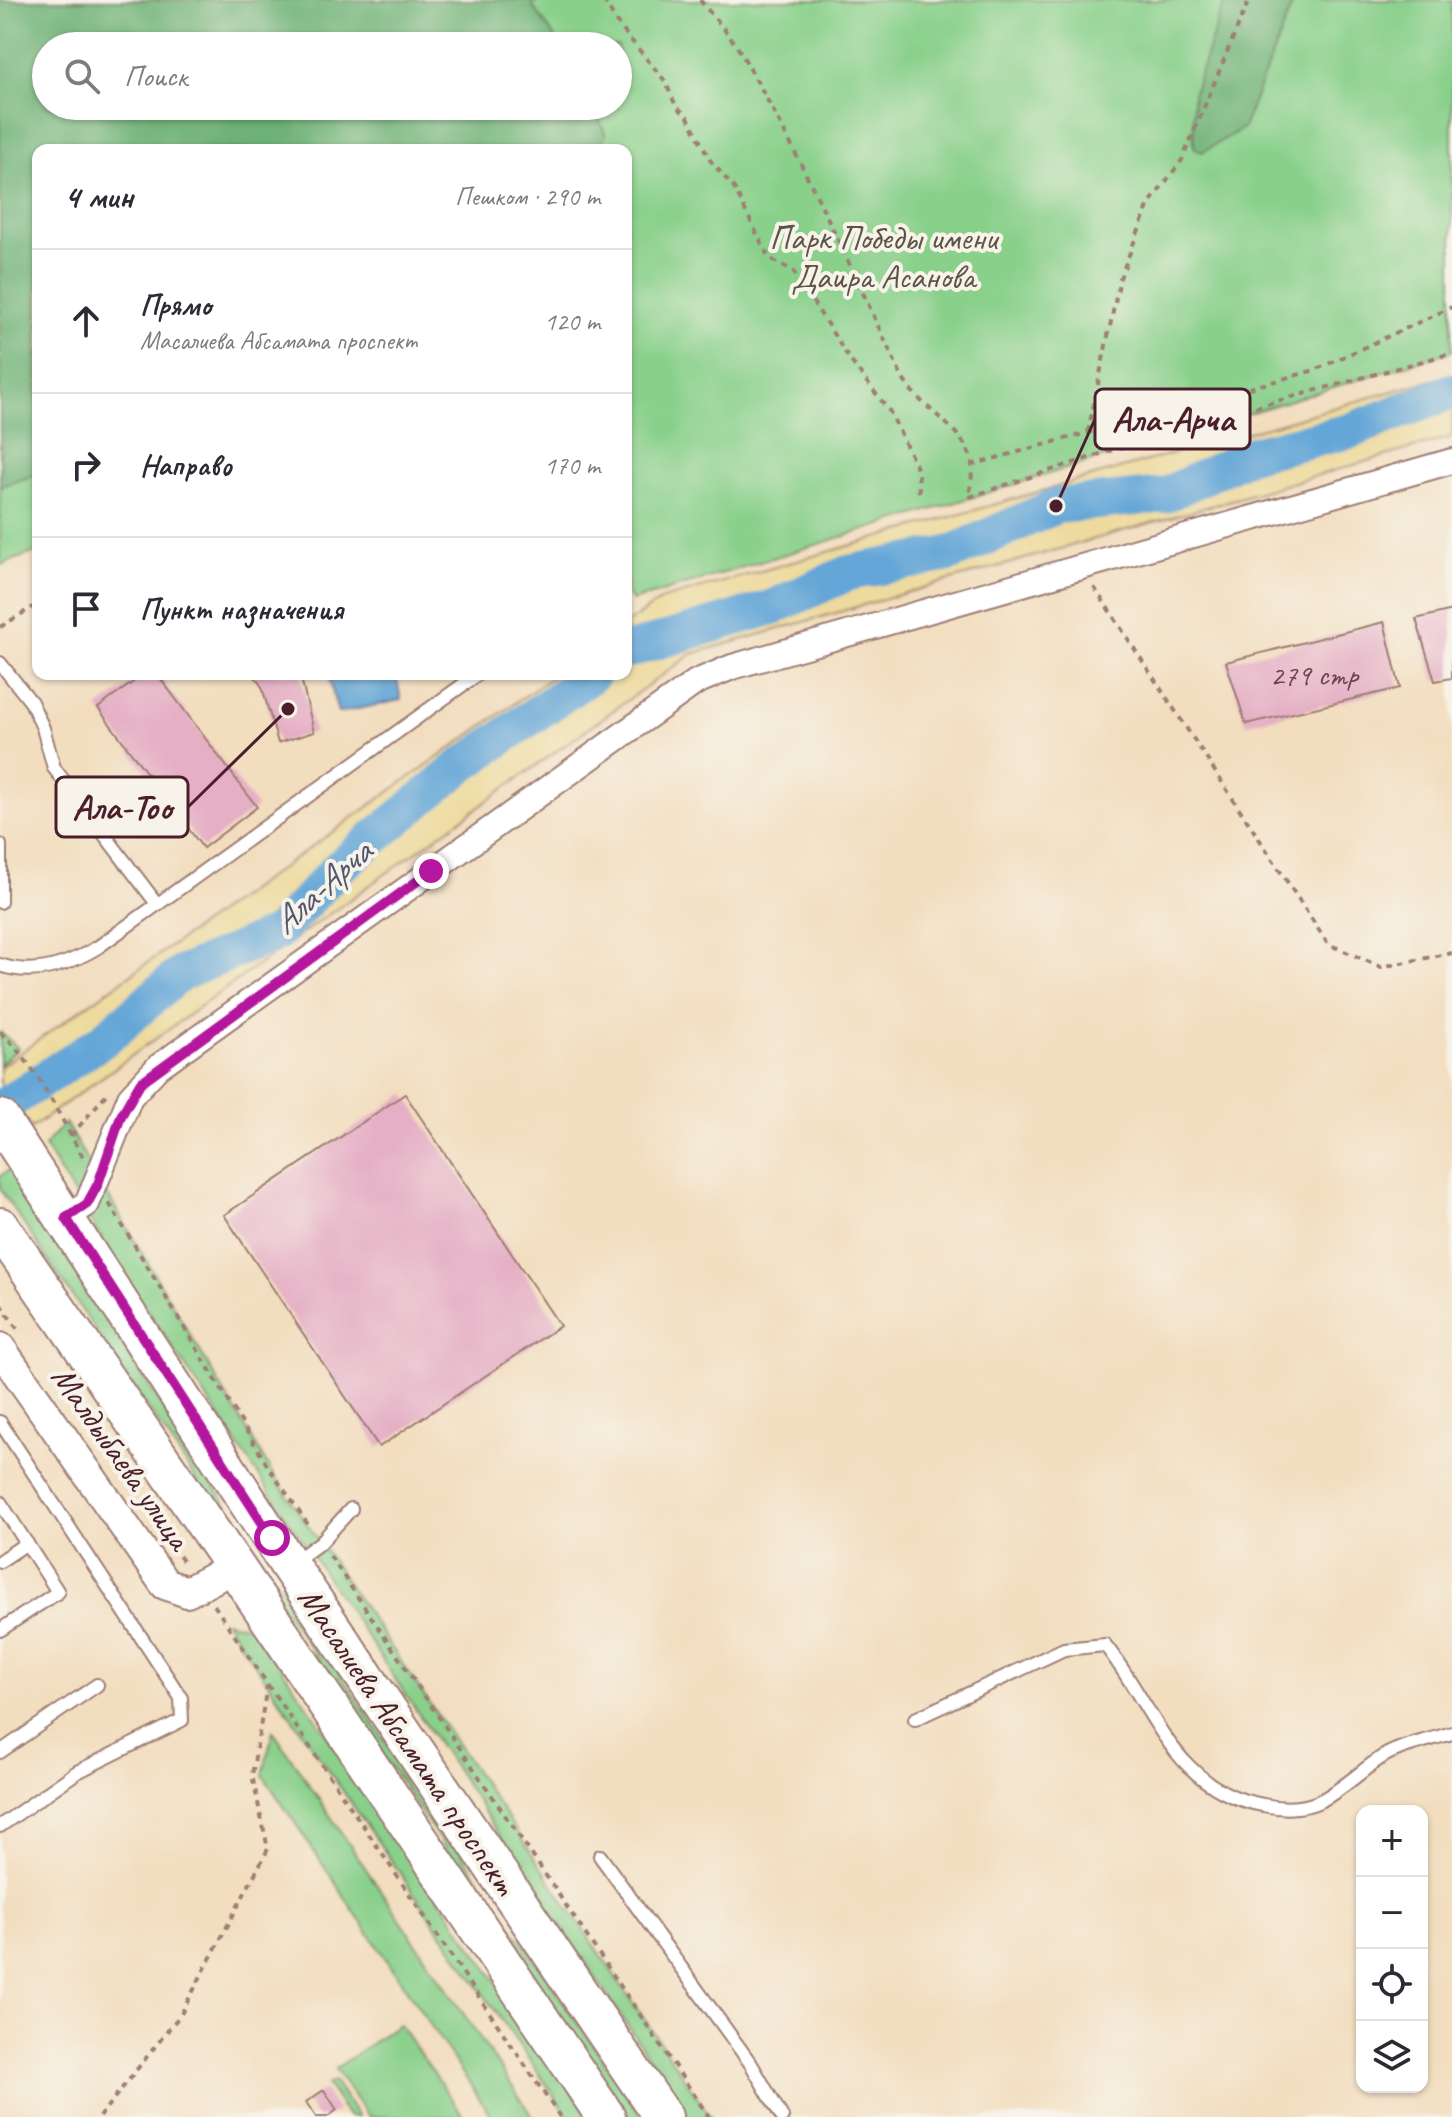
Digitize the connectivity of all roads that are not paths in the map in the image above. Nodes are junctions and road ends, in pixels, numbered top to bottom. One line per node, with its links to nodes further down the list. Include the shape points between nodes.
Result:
1 (1452, 461): 9 (street, via 1080,565 696,682 158,1067 130,1097 87,1204)
2 (0, 663): 6 (lane, via 31,702 54,768)
3 (470, 680): 6 (lane)
4 (0, 845): 5 (lane)
5 (0, 902)
6 (157, 904): 7 (lane, via 69,963 39,969)
7 (0, 965)
8 (0, 1119): 9 (main road, Масалиева Абсамата проспект)
9 (66, 1218): 17 (main road, Масалиева Абсамата проспект)
10 (0, 1227): 18 (main road, Масалиева Абсамата проспект)
11 (0, 1348): 18 (street, Малдыбаева улица, via 165,1584 187,1592)
12 (0, 1422): 24 (lane, via 181,1698 182,1720 77,1772)
13 (0, 1502): 15 (lane)
14 (351, 1509): 17 (lane, via 321,1542)
15 (27, 1543): 16 (lane); 19 (lane, via 58,1592)
16 (0, 1561)
17 (289, 1565): 27 (main road, Масалиева Абсамата проспект)
18 (235, 1567): 26 (main road, Масалиева Абсамата проспект)
19 (0, 1630)
20 (97, 1685): 23 (lane)
21 (915, 1719): 22 (lane, via 1064,1649 1105,1645 1174,1751 1208,1787 1246,1802 1289,1810 1320,1801 1385,1755)
22 (1452, 1733)
23 (0, 1752)
24 (0, 1826)
25 (600, 1856): 28 (lane, via 751,2064)
26 (606, 2117)
27 (663, 2117)
28 (782, 2117)

